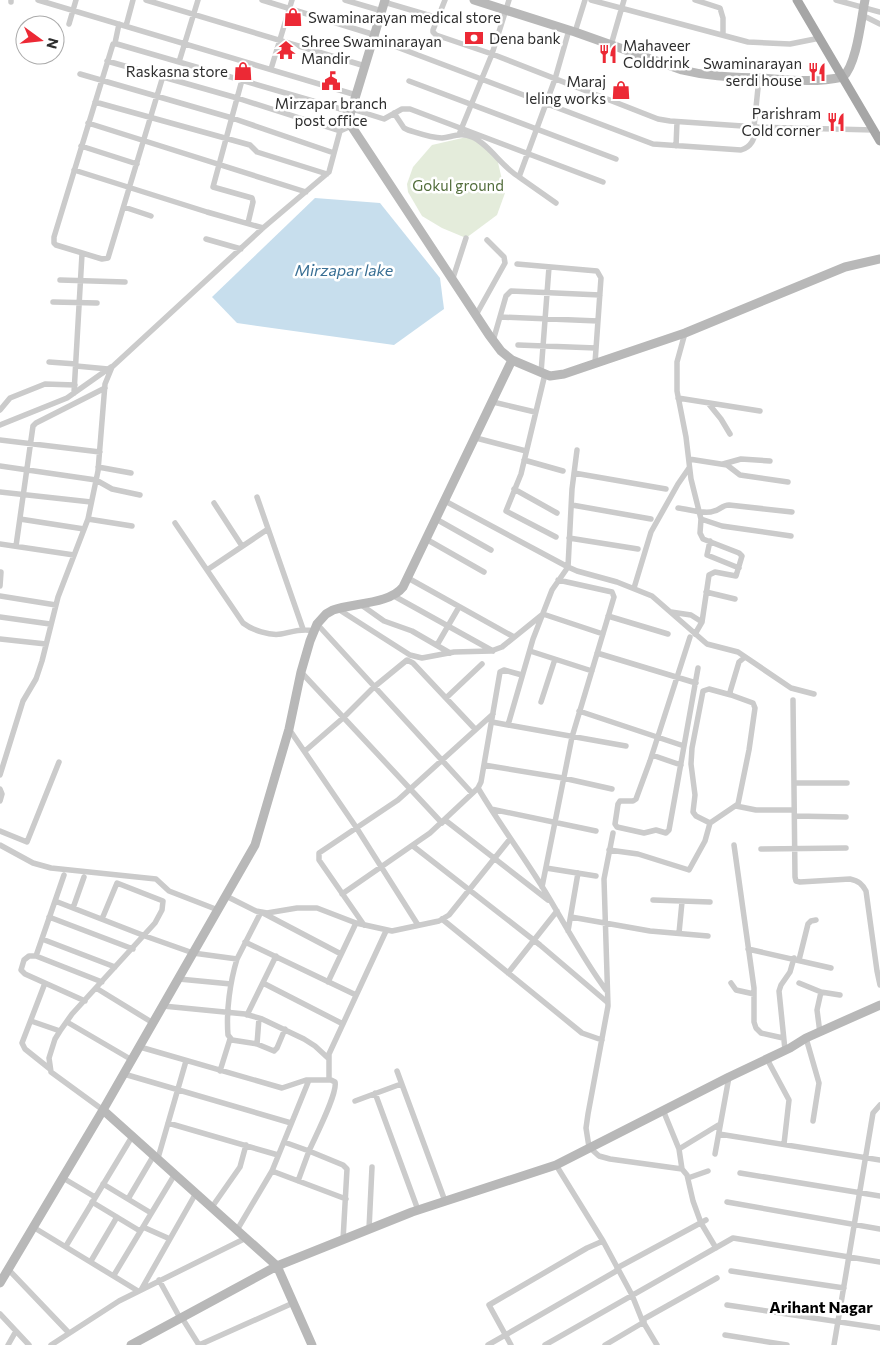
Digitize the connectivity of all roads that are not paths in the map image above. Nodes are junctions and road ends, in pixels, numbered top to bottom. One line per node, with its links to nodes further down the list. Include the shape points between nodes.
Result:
1 (38, 0): 22 (street)
2 (76, 0): 22 (street)
3 (133, 0): 29 (street)
4 (146, 0): 25 (street)
5 (198, 0): 25 (street)
6 (262, 0): 21 (street)
7 (292, 0): 21 (street)
8 (345, 0): 18 (street)
9 (445, 0): 26 (street)
10 (474, 0): 23 (street)
11 (509, 0): 23 (street)
12 (585, 0): 30 (street)
13 (590, 0): 19 (street)
14 (624, 0): 19 (street)
15 (695, 0): 31 (street, via 720,8)
16 (797, 0): 33 (main road)
17 (836, 0): 20 (street)
18 (384, 5): 26 (street); 32 (street)
19 (622, 8): 31 (street); 37 (street)
20 (863, 8): 24 (street); 28 (street); 45 (street, via 854,57)
21 (290, 9): 32 (street); 34 (street)
22 (73, 10): 27 (street); 29 (street)
23 (506, 10): 30 (street); 38 (street)
24 (880, 12)
25 (193, 14): 34 (street); 36 (street)
26 (438, 18): 38 (street, via 434,34)
27 (69, 24)
28 (880, 24)
29 (123, 25): 35 (street); 36 (street)
30 (572, 31): 37 (street); 48 (street)
31 (723, 35): 33 (street, via 763,43 790,44)
32 (374, 36): 41 (street); 47 (street)
33 (820, 38): 45 (main road)
34 (280, 40): 41 (street); 42 (street)
35 (115, 43): 39 (street, via 111,45); 40 (street)
36 (185, 43): 40 (street); 42 (street)
37 (611, 45): 46 (street, via 699,74)
38 (492, 54): 47 (street); 48 (street)
39 (107, 60): 44 (street); 50 (street)
40 (179, 62): 49 (street)
41 (365, 66): 52 (street)
42 (272, 69): 52 (street)
43 (80, 74): 50 (street)
44 (163, 76): 53 (street); 54 (street)
45 (843, 77): 46 (street, via 812,81); 67 (main road)
46 (759, 78): 65 (street)
47 (482, 79): 56 (street); 57 (street)
48 (556, 79): 57 (street); 62 (street, via 658,119)
49 (242, 80): 54 (street); 58 (street)
50 (101, 81): 53 (street); 55 (street)
51 (410, 81): 56 (street)
52 (356, 95): 58 (street)
53 (158, 97): 60 (street); 61 (street)
54 (237, 98): 61 (street); 68 (street)
55 (94, 102): 60 (street); 63 (street)
56 (471, 104): 66 (street); 69 (street)
57 (546, 104): 66 (street); 74 (street, via 647,142)
58 (352, 110): 59 (street, via 381,119); 64 (street)
59 (394, 113): 69 (street, via 410,109); 69 (street, via 408,130 442,138)
60 (151, 118): 70 (street); 71 (street)
61 (232, 118): 70 (street); 75 (street)
62 (677, 122): 65 (street); 74 (street)
63 (88, 123): 71 (street); 73 (street)
64 (351, 126): 68 (street); 99 (street)
65 (756, 127): 67 (street); 74 (street, via 752,143 741,150)
66 (537, 129): 76 (street); 77 (street)
67 (874, 130): 72 (main road)
68 (340, 131): 75 (street)
69 (460, 131): 76 (street); 82 (street, via 478,140)
70 (226, 138): 79 (street); 81 (street)
71 (144, 140): 78 (street); 79 (street)
72 (880, 141)
73 (81, 146): 78 (street); 80 (street)
74 (676, 146)
75 (334, 153): 81 (street)
76 (528, 154): 82 (street); 83 (street)
77 (616, 159)
78 (137, 164): 84 (street)
79 (219, 164): 85 (street); 89 (street, via 213,187 252,198)
80 (74, 170): 84 (street); 95 (street, via 54,243)
81 (327, 174): 85 (street)
82 (519, 177): 86 (street)
83 (602, 182)
84 (130, 187): 87 (street); 89 (street)
85 (306, 192): 90 (street)
86 (556, 203)
87 (124, 207): 88 (street); 95 (street, via 108,258)
88 (151, 216)
89 (248, 223): 90 (street)
90 (263, 228): 94 (street)
91 (466, 238): 99 (street)
92 (206, 239): 94 (street)
93 (488, 240): 108 (street, via 504,257 505,263)
94 (241, 249): 121 (street)
95 (82, 254): 101 (street)
96 (880, 259): 112 (street, via 837,270)
97 (517, 264): 98 (street)
98 (549, 267): 103 (street); 104 (street, via 597,271 602,278)
99 (453, 278): 108 (street)
100 (60, 280): 101 (street)
101 (81, 281): 102 (street); 106 (street)
102 (126, 282)
103 (547, 293): 104 (street); 109 (street, via 508,292); 110 (street)
104 (600, 296): 111 (street)
105 (53, 302): 106 (street)
106 (80, 303): 107 (street); 120 (street)
107 (97, 304)
108 (476, 315): 113 (street)
109 (500, 317): 110 (street); 113 (street)
110 (545, 319): 111 (street); 115 (street)
111 (598, 321): 116 (street)
112 (685, 334): 119 (street); 126 (street, via 677,368)
113 (491, 338): 117 (street)
114 (518, 345): 115 (street)
115 (543, 346): 116 (street); 122 (street)
116 (596, 348): 119 (street)
117 (512, 360): 122 (street); 127 (street)
118 (49, 362): 120 (street)
119 (595, 363): 122 (street, via 564,374)
120 (76, 365): 121 (street); 123 (street)
121 (110, 368): 124 (street); 125 (street)
122 (543, 374): 131 (street)
123 (75, 385): 125 (street); 129 (street, via 44,384 10,398)
124 (105, 388): 136 (street, via 34,424); 139 (street)
125 (74, 392): 132 (street, via 47,407)
126 (678, 398): 128 (street); 140 (street)
127 (493, 402): 131 (street); 134 (street)
128 (708, 403): 130 (street); 133 (street)
129 (0, 410)
130 (760, 411)
131 (535, 412): 138 (street)
132 (0, 424)
133 (730, 434)
134 (476, 438): 138 (street); 159 (street)
135 (0, 440): 136 (street)
136 (30, 444): 139 (street); 147 (street)
137 (577, 450): 149 (street)
138 (526, 451): 141 (street)
139 (100, 452): 145 (street)
140 (689, 458): 143 (street); 146 (street)
141 (524, 460): 148 (street); 153 (street)
142 (770, 461): 143 (street, via 741,459)
143 (722, 464): 152 (street, via 738,475)
144 (0, 466): 147 (street)
145 (98, 467): 150 (street); 151 (street)
146 (690, 468): 164 (street); 195 (street, via 651,532)
147 (26, 470): 151 (street); 157 (street)
148 (563, 471)
149 (574, 472): 154 (street); 162 (street)
150 (131, 473)
151 (96, 480): 156 (street, via 112,489); 160 (street)
152 (788, 482)
153 (514, 489): 166 (street); 177 (street, via 506,508 508,513)
154 (666, 489)
155 (0, 492): 157 (street)
156 (140, 494)
157 (23, 495): 160 (street); 167 (street)
158 (257, 496): 175 (street)
159 (445, 501): 169 (street); 187 (street)
160 (92, 502): 168 (street)
161 (214, 503): 183 (street)
162 (572, 505): 170 (street); 178 (street)
163 (678, 508): 164 (street)
164 (699, 510): 165 (street, via 714,512 729,505); 171 (street)
165 (792, 512)
166 (557, 513)
167 (20, 519): 174 (street); 182 (street)
168 (88, 519): 173 (street); 174 (street)
169 (436, 519): 179 (street); 185 (street)
170 (651, 519)
171 (701, 519): 176 (street, via 722,526); 180 (street, via 700,536)
172 (175, 522): 189 (street)
173 (132, 526)
174 (84, 529): 186 (street)
175 (268, 529): 183 (street); 212 (street)
176 (791, 536)
177 (556, 537)
178 (569, 538): 184 (street); 187 (street)
179 (426, 539): 191 (street); 192 (street)
180 (710, 541): 188 (street, via 741,554); 188 (street, via 707,555)
181 (0, 544): 182 (street)
182 (16, 546): 186 (street)
183 (242, 546): 189 (street)
184 (638, 549)
185 (491, 550)
186 (74, 555): 201 (street)
187 (568, 567): 193 (street); 195 (street)
188 (739, 568): 196 (street, via 736,576 711,573)
189 (207, 570): 212 (street, via 248,627 276,635)
190 (2, 572): 194 (street)
191 (484, 572)
192 (408, 578): 198 (street); 202 (street)
193 (558, 580): 205 (street); 206 (street, via 613,593)
194 (0, 585)
195 (634, 588): 204 (street, via 652,596)
196 (706, 592): 199 (street); 208 (street)
197 (0, 596): 201 (street)
198 (394, 596): 200 (street); 210 (street)
199 (735, 599)
200 (359, 604): 203 (street); 219 (street, via 384,621)
201 (56, 605): 209 (street)
202 (459, 607): 210 (street); 216 (street)
203 (337, 608): 211 (street, via 326,614); 222 (street, via 414,657)
204 (671, 612): 208 (street, via 691,615); 215 (street)
205 (543, 614): 213 (street); 216 (street); 221 (street)
206 (608, 616): 213 (street); 214 (street)
207 (0, 617): 209 (street)
208 (702, 622): 215 (street)
209 (50, 624): 218 (street)
210 (448, 626): 219 (street); 220 (street)
211 (315, 628): 212 (street); 229 (street); 233 (street)
212 (302, 629)
213 (603, 634): 223 (street)
214 (668, 634)
215 (693, 636): 224 (street); 231 (street)
216 (514, 637): 220 (street)
217 (0, 639): 218 (street)
218 (46, 644): 256 (street, via 36,678 23,701)
219 (438, 645): 222 (street)
220 (493, 651): 222 (street)
221 (530, 651): 225 (street); 230 (street)
222 (450, 653)
223 (597, 653): 228 (street); 231 (street)
224 (746, 657): 234 (street, via 791,688); 235 (street, via 739,662)
225 (555, 659): 228 (street); 238 (street)
226 (482, 664): 236 (street)
227 (698, 668): 232 (street)
228 (592, 671): 239 (street)
229 (301, 672): 241 (street); 244 (street)
230 (522, 675): 240 (street, via 504,670 500,672); 243 (street)
231 (677, 678): 232 (street); 246 (street)
232 (696, 683): 249 (street)
233 (374, 687): 236 (street, via 409,660); 241 (street); 252 (street)
234 (814, 694)
235 (731, 695): 266 (street, via 753,703 755,708); 272 (street, via 709,689 703,691 692,748 693,812)
236 (446, 698): 245 (street)
237 (793, 700): 258 (street)
238 (541, 702)
239 (579, 711): 246 (street); 247 (street)
240 (493, 713): 242 (street); 245 (street)
241 (343, 718): 250 (street); 262 (street)
242 (492, 722): 243 (street); 254 (street)
243 (508, 725): 247 (street)
244 (289, 729): 250 (street); 295 (street, via 255,845)
245 (475, 729): 252 (street)
246 (658, 736): 249 (street); 251 (street)
247 (572, 737): 248 (street); 257 (street)
248 (626, 746)
249 (684, 746): 255 (street)
250 (304, 752): 273 (street)
251 (652, 756): 255 (street); 255 (street, via 636,799 618,804 617,827 668,832)
252 (442, 760): 262 (street); 264 (street)
253 (59, 762): 274 (street, via 27,842)
254 (484, 765): 257 (street); 260 (street)
255 (681, 765)
256 (0, 775)
257 (563, 778): 263 (street); 271 (street)
258 (794, 783): 259 (street); 268 (street)
259 (847, 783)
260 (478, 788): 264 (street); 267 (street)
261 (0, 789): 265 (street)
262 (410, 789): 270 (street); 273 (street)
263 (612, 789)
264 (472, 793): 270 (street)
265 (0, 801)
266 (736, 806): 268 (street); 272 (street)
267 (491, 809): 271 (street); 277 (street)
268 (795, 813): 269 (street); 283 (street)
269 (846, 817)
270 (443, 821): 280 (street); 285 (street)
271 (555, 823): 275 (street); 287 (street)
272 (710, 824): 284 (street, via 705,842 689,870 638,854)
273 (356, 827): 286 (street); 294 (street, via 318,856)
274 (0, 831)
275 (596, 831)
276 (613, 832): 284 (street)
277 (510, 840): 285 (street); 292 (street)
278 (0, 845): 302 (street, via 33,863 51,868 156,879 169,891)
279 (734, 845): 323 (street)
280 (413, 846): 286 (street); 293 (street)
281 (846, 848): 283 (street)
282 (761, 849): 283 (street)
283 (795, 849): 341 (street, via 796,880 850,879 858,881 866,891)
284 (609, 850): 310 (street, via 604,879)
285 (495, 858): 293 (street); 298 (street)
286 (381, 866): 294 (street); 313 (street)
287 (546, 868): 288 (street); 292 (street)
288 (578, 873): 290 (street); 305 (street)
289 (64, 876): 296 (street)
290 (596, 876)
291 (84, 878): 301 (street)
292 (542, 887): 298 (street)
293 (469, 890): 308 (street); 320 (street)
294 (342, 894): 312 (street)
295 (226, 896): 302 (street); 304 (street)
296 (55, 900): 301 (street); 306 (street)
297 (653, 900): 299 (street)
298 (551, 902): 303 (street)
299 (682, 902): 300 (street); 316 (street)
300 (710, 902)
301 (73, 908): 307 (street)
302 (218, 910): 324 (street)
303 (557, 911): 315 (street); 320 (street)
304 (261, 912): 311 (street, via 312,907); 321 (street); 325 (street)
305 (571, 917): 310 (street); 315 (street)
306 (50, 918): 319 (street); 322 (street)
307 (102, 919): 317 (street); 317 (street, via 117,882 161,899 164,904 156,923)
308 (442, 920): 313 (street); 332 (street)
309 (816, 920): 329 (street, via 809,922)
310 (606, 922): 316 (street); 343 (street)
311 (356, 923): 312 (street); 325 (street)
312 (364, 925): 314 (street)
313 (418, 925): 314 (street)
314 (386, 931): 346 (street)
315 (568, 931): 343 (street)
316 (680, 934): 318 (street)
317 (145, 936): 322 (street); 324 (street)
318 (708, 936)
319 (42, 939): 326 (street); 330 (street)
320 (533, 940): 332 (street); 349 (street)
321 (245, 942): 327 (street); 328 (street)
322 (133, 949): 330 (street)
323 (748, 949): 329 (street); 345 (street)
324 (193, 953): 328 (street); 333 (street)
325 (341, 954): 335 (street)
326 (36, 956): 334 (street); 339 (street, via 27,957 22,970 27,976)
327 (276, 956): 335 (street); 336 (street)
328 (237, 959): 340 (street)
329 (796, 959): 331 (street); 362 (street, via 779,991)
330 (115, 967): 334 (street)
331 (831, 968)
332 (508, 973): 365 (street, via 582,1033)
333 (178, 979): 340 (street); 351 (street)
334 (102, 982): 342 (street)
335 (328, 982): 346 (street)
336 (263, 983): 353 (street); 358 (street)
337 (731, 983): 345 (street, via 736,990)
338 (799, 983): 344 (street)
339 (46, 984): 348 (street); 355 (street)
340 (231, 984): 352 (street)
341 (880, 985)
342 (96, 988): 348 (street); 357 (street)
343 (606, 990): 349 (street)
344 (821, 992): 347 (street); 361 (street, via 817,1010)
345 (754, 994): 362 (street, via 756,1028 766,1035)
346 (356, 995): 358 (street)
347 (840, 995)
348 (85, 1001): 356 (street)
349 (607, 1002): 365 (street)
350 (880, 1004): 361 (street)
351 (163, 1006): 352 (street); 357 (street)
352 (228, 1012): 353 (street); 364 (street)
353 (247, 1015): 354 (street)
354 (259, 1018): 359 (street); 366 (street)
355 (31, 1021): 360 (street); 373 (street, via 22,1045)
356 (67, 1022): 360 (street); 371 (street)
357 (153, 1023): 367 (street)
358 (343, 1024): 369 (street)
359 (285, 1029): 366 (street, via 276,1050); 369 (street, via 315,1046)
360 (60, 1031): 373 (street, via 51,1050)
361 (820, 1033): 363 (street)
362 (783, 1038): 368 (street)
363 (806, 1038): 368 (street); 387 (street, via 819,1083)
364 (230, 1039): 366 (street); 375 (street)
365 (602, 1040): 396 (street, via 586,1128)
366 (258, 1044)
367 (140, 1047): 371 (street); 372 (street)
368 (785, 1050): 370 (street)
369 (328, 1058): 379 (street)
370 (767, 1059): 377 (street); 394 (street, via 789,1100)
371 (132, 1060): 376 (street)
372 (186, 1061): 375 (street); 381 (street)
373 (50, 1068): 385 (street, via 56,1076)
374 (397, 1070): 380 (street)
375 (220, 1071): 378 (street, via 282,1088)
376 (124, 1074): 381 (street); 385 (street)
377 (729, 1077): 386 (street); 390 (street)
378 (309, 1080): 379 (street); 389 (street)
379 (329, 1080): 398 (street, via 335,1082 336,1087)
380 (401, 1084): 382 (street); 421 (street)
381 (178, 1089): 388 (street); 389 (street)
382 (375, 1093): 383 (street); 424 (street)
383 (355, 1100)
384 (880, 1105): 402 (street, via 873,1113)
385 (103, 1110): 392 (street); 411 (street)
386 (663, 1110): 396 (street); 397 (street)
387 (813, 1121)
388 (168, 1123): 395 (street); 401 (street)
389 (291, 1123): 393 (street)
390 (720, 1124): 391 (street); 397 (street)
391 (719, 1134): 394 (street); 399 (street)
392 (132, 1135): 401 (street); 414 (street)
393 (284, 1142): 398 (street); 400 (street)
394 (784, 1144): 402 (street)
395 (246, 1146): 400 (street); 423 (street, via 240,1167)
396 (589, 1147): 404 (street); 406 (street, via 599,1156 610,1159)
397 (679, 1148): 406 (street)
398 (309, 1151): 413 (street); 419 (street, via 345,1166)
399 (715, 1154)
400 (278, 1155): 407 (street)
401 (156, 1157): 410 (street); 418 (street)
402 (866, 1158): 403 (street); 416 (street)
403 (880, 1160)
404 (556, 1165): 421 (street); 437 (street)
405 (372, 1167): 431 (street)
406 (682, 1169): 412 (street)
407 (272, 1171): 413 (street); 433 (street)
408 (708, 1171): 412 (street)
409 (740, 1173): 416 (street)
410 (175, 1174): 415 (street); 425 (street)
411 (62, 1178): 420 (street); 429 (street)
412 (688, 1178): 427 (street, via 693,1201)
413 (298, 1181): 419 (street)
414 (103, 1184): 418 (street); 420 (street)
415 (196, 1193): 423 (street); 435 (street)
416 (860, 1193): 417 (street); 428 (street)
417 (880, 1196)
418 (128, 1199): 425 (street)
419 (346, 1199): 436 (street)
420 (94, 1200): 426 (street); 438 (street)
421 (445, 1201): 424 (street)
422 (727, 1202): 428 (street)
423 (212, 1207): 433 (street)
424 (418, 1210): 431 (street)
425 (151, 1213): 430 (street)
426 (118, 1217): 430 (street); 441 (street)
427 (703, 1222): 439 (street); 445 (street)
428 (854, 1225): 432 (street); 440 (street)
429 (33, 1227): 438 (street); 444 (street)
430 (142, 1229): 435 (street); 447 (street)
431 (369, 1229): 436 (street)
432 (880, 1229)
433 (237, 1230): 434 (street)
434 (246, 1238): 443 (street); 449 (street)
435 (170, 1239): 452 (street)
436 (343, 1240): 443 (street)
437 (603, 1242): 445 (street); 463 (street, via 489,1305)
438 (66, 1246): 441 (street)
439 (716, 1248): 440 (street, via 733,1238); 453 (street)
440 (849, 1257): 442 (street); 451 (street)
441 (91, 1261): 447 (street)
442 (880, 1262)
443 (277, 1266): 454 (street); 457 (street)
444 (8, 1269): 450 (street); 462 (street)
445 (617, 1269): 453 (street); 463 (street)
446 (732, 1272): 451 (street)
447 (114, 1275): 452 (street)
448 (717, 1278): 459 (street)
449 (159, 1280): 452 (street); 457 (street)
450 (0, 1283)
451 (844, 1288): 458 (street)
452 (139, 1290): 462 (street)
453 (632, 1295): 459 (street); 473 (street)
454 (293, 1303): 469 (street); 470 (street)
455 (727, 1305): 458 (street)
456 (0, 1314): 461 (street)
457 (181, 1318): 468 (street); 469 (street)
458 (838, 1320): 460 (street); 477 (street)
459 (643, 1321): 474 (street); 475 (street)
460 (880, 1328)
461 (16, 1331): 465 (street); 466 (street)
462 (69, 1333): 467 (street)
463 (505, 1335): 471 (street); 472 (street)
464 (725, 1335): 476 (street)
465 (8, 1345)
466 (29, 1345)
467 (51, 1345)
468 (131, 1345)
469 (199, 1345)
470 (312, 1345)
471 (488, 1345)
472 (511, 1345)
473 (545, 1345)
474 (604, 1345)
475 (657, 1345)
476 (788, 1345)
477 (834, 1345)

